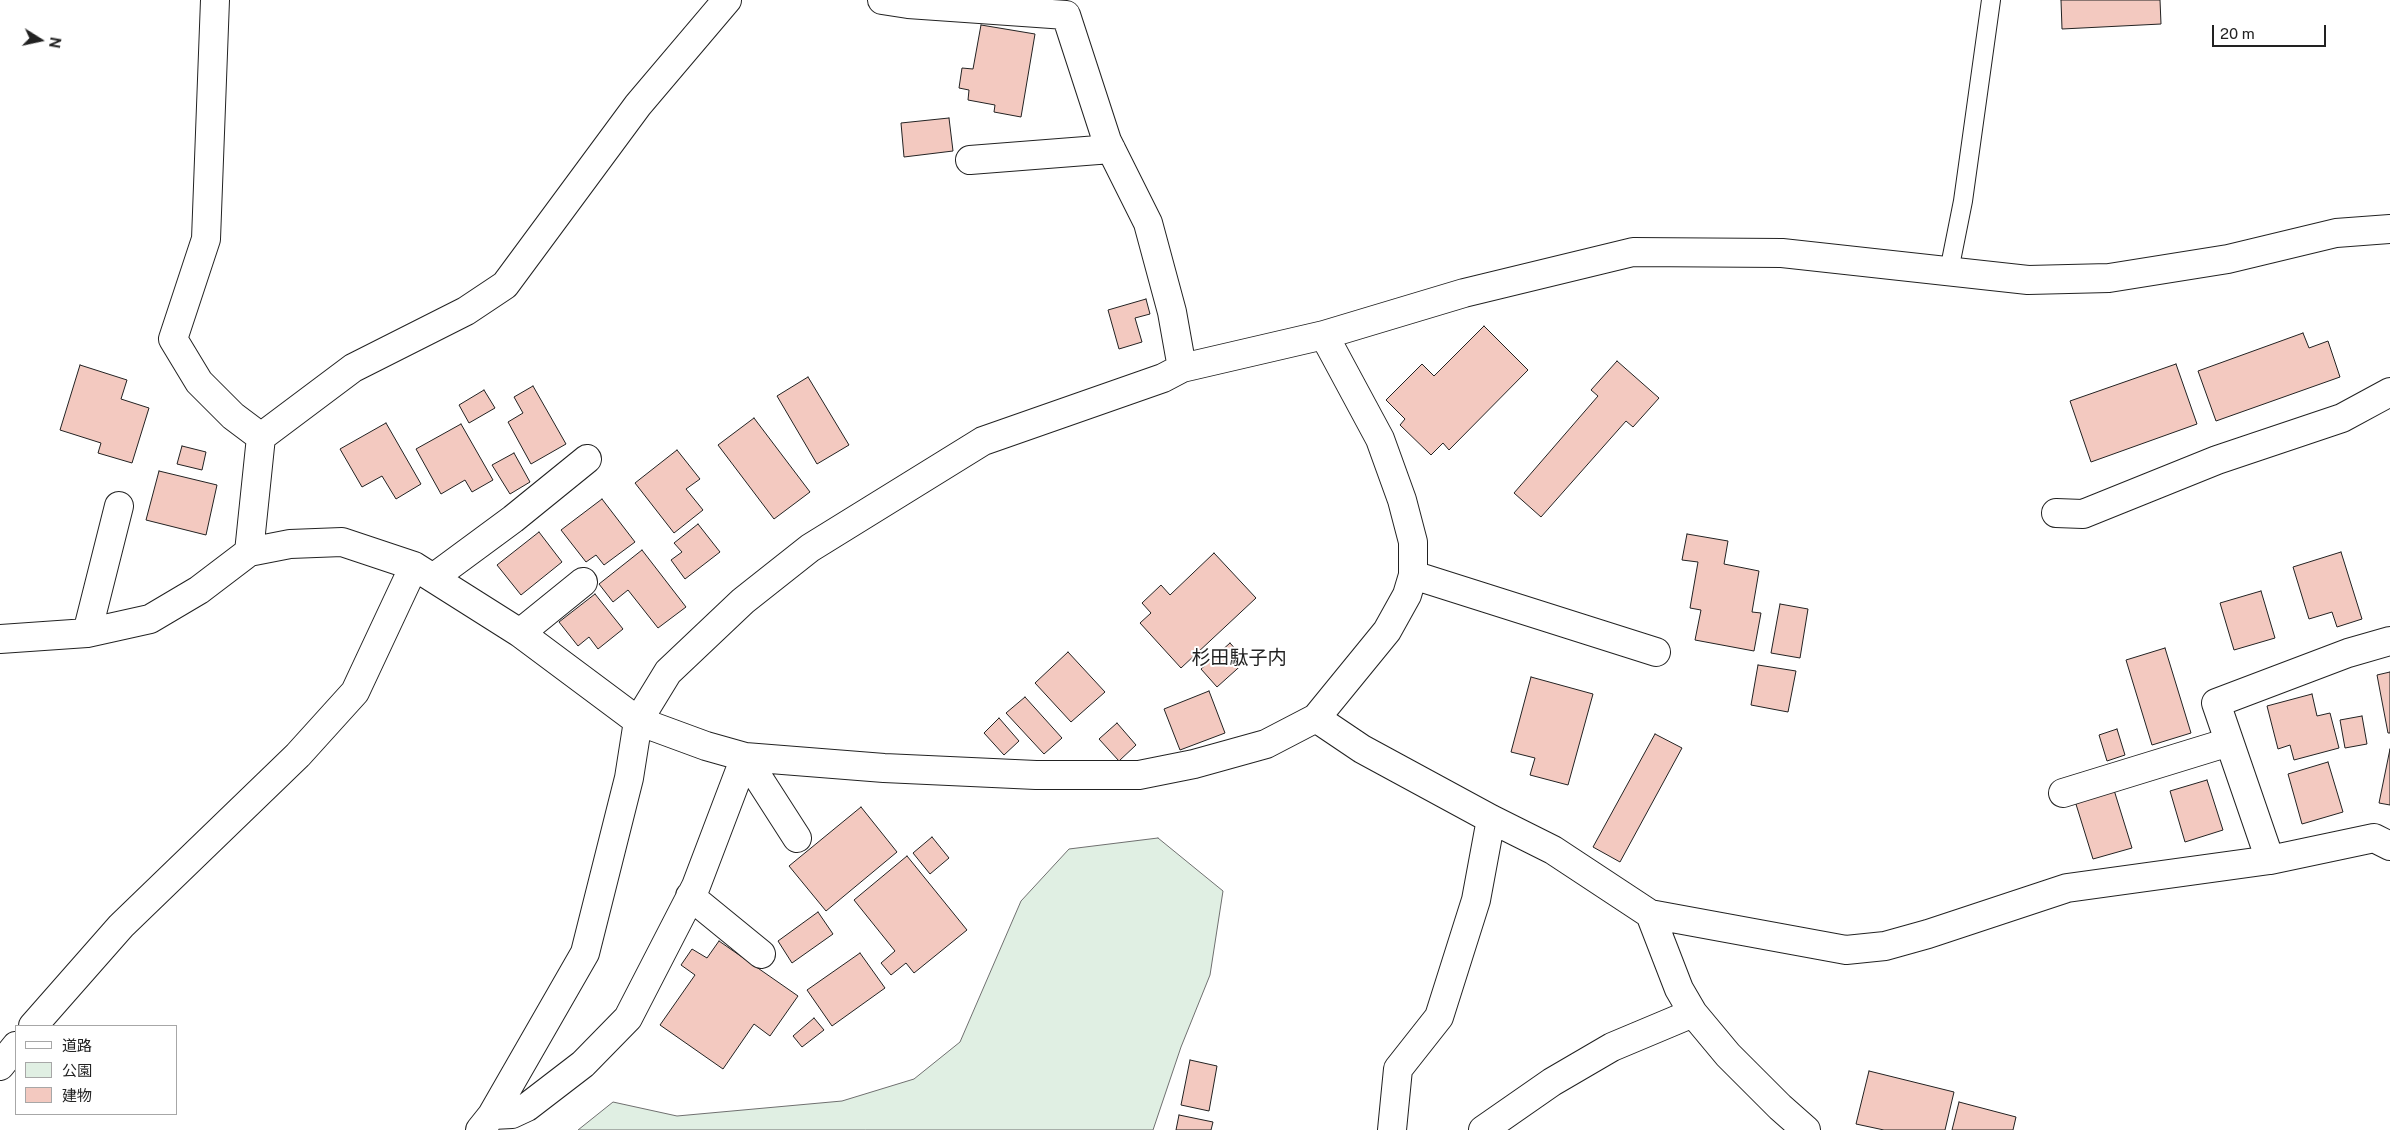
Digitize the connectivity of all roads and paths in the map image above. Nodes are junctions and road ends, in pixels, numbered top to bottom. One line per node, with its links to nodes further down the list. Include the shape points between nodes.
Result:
1 (215, 0): 12 (street, via 206,239 174,340 199,382 233,416)
2 (727, 0): 12 (street, via 638,105 505,285 466,311 353,368)
3 (882, 0): 5 (street, via 1066,15)
4 (1991, 0): 8 (lane, via 1963,201)
5 (1111, 149): 6 (street); 10 (street, via 1148,223 1172,312)
6 (970, 160)
7 (2390, 229): 8 (street, via 2336,233 2228,259 2109,278 2028,280)
8 (1949, 271): 9 (street, via 1782,253 1633,252 1464,293)
9 (1324, 335): 10 (street); 18 (street, via 1380,439 1413,542)
10 (1182, 368): 26 (street, via 1163,378 983,441 810,548 743,601 668,672)
11 (2390, 392): 15 (street, via 2342,418 2216,460 2083,514)
12 (261, 437): 16 (street)
13 (587, 459): 17 (street, via 513,519)
14 (119, 506): 20 (street)
15 (2056, 514)
16 (249, 552): 17 (street, via 290,544 342,542); 20 (street, via 199,590 150,619)
17 (423, 572): 21 (street); 38 (street, via 355,692 298,754 120,926)
18 (1413, 575): 24 (street); 25 (street, via 1387,631)
19 (583, 582): 21 (street)
20 (87, 633): 22 (street)
21 (520, 633): 26 (street)
22 (0, 639)
23 (2390, 640): 27 (street, via 2216,703)
24 (1656, 652)
25 (1316, 718): 28 (street, via 1266,744 1139,776 884,768); 30 (street, via 1362,749)
26 (638, 721): 28 (street, via 706,746); 41 (street, via 629,778 585,953)
27 (2229, 742): 29 (street); 33 (street)
28 (745, 756): 31 (street); 34 (street)
29 (2062, 793)
30 (1491, 819): 35 (street, via 1553,850); 42 (street, via 1476,900 1439,1017 1398,1069)
31 (797, 838)
32 (2390, 846): 33 (street, via 2374,838)
33 (2270, 860): 35 (street, via 2067,888 1928,934 1885,946 1846,950)
34 (690, 896): 36 (street); 41 (street, via 628,1018 583,1064 527,1107)
35 (1650, 914): 37 (street, via 1679,989)
36 (761, 954)
37 (1693, 1013): 43 (street, via 1612,1047 1552,1082); 44 (street, via 1780,1108)
38 (33, 1025)
39 (15, 1047): 40 (street)
40 (0, 1066)
41 (486, 1122)
42 (1392, 1130)
43 (1483, 1130)
44 (1806, 1130)

